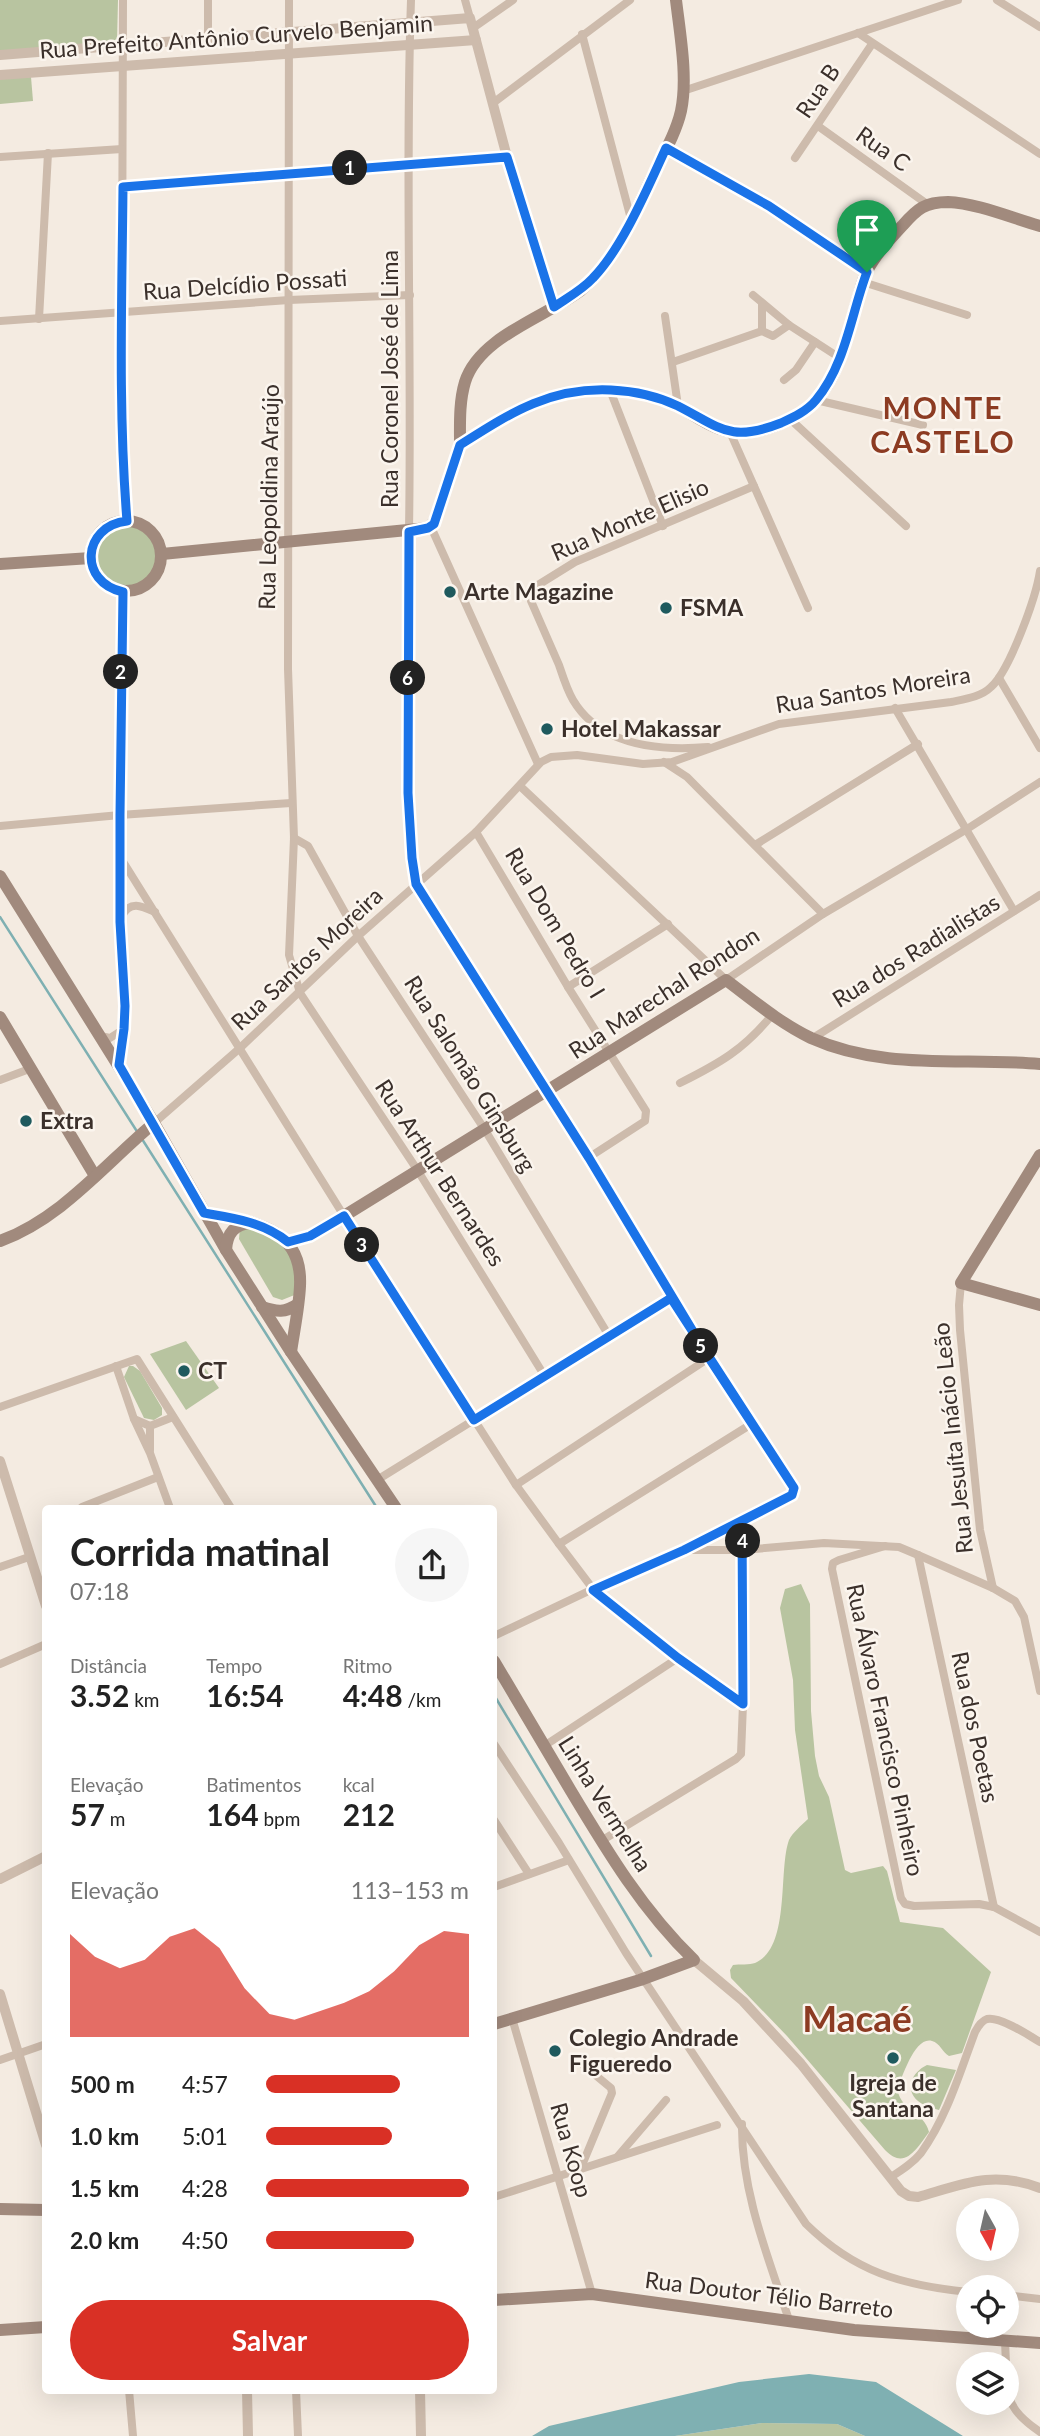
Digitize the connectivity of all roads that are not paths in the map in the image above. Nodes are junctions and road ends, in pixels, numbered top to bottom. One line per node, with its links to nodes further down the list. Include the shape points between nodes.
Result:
1 (123, 0): 20 (street)
2 (208, 0): 17 (street)
3 (289, 0): 14 (street, Rua Leopoldina Araújo)
4 (411, 0): 11 (street, Rua Coronel José de Lima)
5 (466, 0): 13 (street)
6 (513, 0): 13 (street)
7 (630, 0): 16 (street)
8 (676, 0): 25 (main road)
9 (958, 0): 15 (street)
10 (997, 0): 12 (street)
11 (410, 24): 13 (street, Rua Prefeito Antônio Curvelo Benjamin); 14 (street, Rua Prefeito Antônio Curvelo Benjamin); 19 (street, Rua Coronel José de Lima)
12 (1040, 27)
13 (473, 29): 19 (street, Rua Prefeito Antônio Curvelo Benjamin); 26 (street)
14 (290, 33): 17 (street, Rua Prefeito Antônio Curvelo Benjamin); 21 (street, Rua Leopoldina Araújo)
15 (858, 33): 18 (street); 25 (street)
16 (582, 34): 26 (street); 39 (street)
17 (208, 40): 20 (street, Rua Prefeito Antônio Curvelo Benjamin)
18 (872, 44): 27 (street, Rua B); 31 (street)
19 (409, 46): 21 (street, Rua Prefeito Antônio Curvelo Benjamin); 35 (street, Rua Coronel José de Lima)
20 (123, 47): 22 (street, Rua Prefeito Antônio Curvelo Benjamin); 23 (street)
21 (290, 52): 23 (street, Rua Prefeito Antônio Curvelo Benjamin); 36 (street, Rua Leopoldina Araújo)
22 (0, 55)
23 (123, 66): 24 (street, Rua Prefeito Antônio Curvelo Benjamin); 29 (street)
24 (0, 75)
25 (683, 91): 28 (main road, via 681,111)
26 (493, 103): 33 (street)
27 (818, 126): 34 (street, Rua B); 38 (street, Rua C)
28 (666, 148): 39 (main road); 41 (street, via 769,206)
29 (122, 149): 30 (street); 37 (street)
30 (48, 153): 32 (street); 50 (street)
31 (1040, 155)
32 (0, 156)
33 (507, 157): 35 (street); 46 (street)
34 (794, 158)
35 (407, 163): 36 (street); 42 (street, Rua Coronel José de Lima)
36 (289, 174): 37 (street); 44 (street, Rua Leopoldina Araújo)
37 (123, 187): 47 (street)
38 (927, 204): 40 (main road, via 963,204); 41 (main road, via 889,240)
39 (631, 219): 46 (main road, via 593,278)
40 (1040, 226)
41 (865, 277): 48 (street); 55 (main road)
42 (410, 295): 44 (street, Rua Delcídio Possati); 70 (street, Rua Coronel José de Lima)
43 (753, 295): 45 (street)
44 (289, 300): 47 (street, Rua Delcídio Possati); 71 (street, Rua Leopoldina Araújo)
45 (762, 304): 52 (street); 53 (street)
46 (554, 307): 64 (main road, via 494,344 472,367 461,403)
47 (122, 313): 50 (street, Rua Delcídio Possati); 66 (street, via 121,427)
48 (967, 315)
49 (665, 316): 56 (street)
50 (39, 319): 51 (street, Rua Delcídio Possati)
51 (0, 321)
52 (789, 325): 53 (street, via 773,336); 54 (street)
53 (762, 331): 56 (street)
54 (815, 342): 55 (street); 57 (street)
55 (840, 358): 59 (main road)
56 (673, 362): 60 (street)
57 (784, 380)
58 (610, 390): 60 (main road, via 643,394); 64 (main road, via 551,396); 67 (street)
59 (816, 400): 61 (main road); 62 (street)
60 (678, 406): 63 (main road)
61 (790, 419): 63 (main road, via 764,429); 68 (street)
62 (923, 425)
63 (730, 432): 65 (street)
64 (460, 445): 69 (main road)
65 (754, 486): 67 (street, Rua Monte Elisio); 77 (street)
66 (127, 521): 72 (main road, via 148,528 158,539); 73 (main road, via 111,524 98,535)
67 (663, 526): 81 (street, Rua Monte Elisio, via 575,562 548,578 533,592 531,601 573,700 606,732 623,741 670,748)
68 (906, 526)
69 (432, 527): 70 (main road); 84 (street)
70 (409, 532): 71 (main road); 96 (street, Rua Coronel José de Lima, via 408,793)
71 (287, 542): 72 (main road); 87 (street, Rua Leopoldina Araújo)
72 (162, 554): 76 (main road, via 151,582)
73 (91, 558): 74 (main road); 76 (main road, via 101,581)
74 (0, 564)
75 (1040, 571): 78 (street, Rua Santos Moreira, via 1032,605)
76 (123, 592): 88 (street)
77 (808, 608)
78 (999, 678): 79 (street, Rua Santos Moreira, via 990,688 966,699); 82 (street)
79 (895, 708): 80 (street); 81 (street, Rua Santos Moreira, via 779,724)
80 (918, 744): 90 (street); 93 (street)
81 (719, 746): 83 (street, Rua Santos Moreira)
82 (1040, 748)
83 (664, 762): 84 (street, Rua Santos Moreira, via 563,755); 93 (street, via 687,777)
84 (538, 765): 86 (street, Rua Santos Moreira)
85 (1040, 782): 90 (street, Rua Marechal Rondon)
86 (520, 786): 91 (street, Rua Santos Moreira); 102 (street)
87 (291, 803): 88 (street); 92 (street, Rua Leopoldina Araújo)
88 (120, 815): 89 (street); 94 (street)
89 (0, 827)
90 (967, 829): 98 (street); 100 (street, Rua Marechal Rondon)
91 (475, 832): 96 (street, Rua Santos Moreira); 105 (street, Rua Dom Pedro I)
92 (294, 838): 103 (street, Rua Salomão Ginsburg, via 308,846); 106 (street, Rua Leopoldina Araújo, via 289,955)
93 (754, 845): 100 (street)
94 (122, 860): 99 (street); 101 (street)
95 (0, 876): 110 (main road)
96 (416, 884): 103 (street, Rua Santos Moreira); 119 (street)
97 (1040, 895): 98 (street, Rua dos Radialistas)
98 (1014, 911): 111 (street, Rua dos Radialistas)
99 (156, 912): 101 (street, via 135,905 124,912); 112 (street)
100 (823, 914): 104 (street, Rua Marechal Rondon)
101 (120, 922): 109 (street)
102 (668, 924): 104 (street); 105 (street)
103 (358, 936): 106 (street, Rua Santos Moreira); 120 (street, Rua Salomão Ginsburg)
104 (726, 980): 107 (main road); 113 (main road, Rua Marechal Rondon)
105 (568, 987): 113 (street, Rua Dom Pedro I)
106 (300, 993): 112 (street, Rua Santos Moreira); 124 (street, Rua Arthur Bernardes)
107 (772, 1015): 111 (main road); 118 (street, via 738,1051)
108 (0, 1017): 116 (main road)
109 (124, 1029): 110 (street, via 110,1038); 115 (street)
110 (100, 1036): 115 (main road)
111 (813, 1038): 114 (main road, via 886,1059)
112 (240, 1048): 121 (street, Rua Santos Moreira); 127 (street)
113 (610, 1054): 119 (main road, Rua Marechal Rondon); 123 (street, Rua Dom Pedro I, via 647,1116)
114 (1040, 1064)
115 (119, 1065): 121 (main road)
116 (32, 1068): 117 (street); 125 (main road)
117 (0, 1080)
118 (680, 1083)
119 (547, 1093): 120 (main road, Rua Marechal Rondon); 123 (street)
120 (485, 1130): 124 (main road, Rua Marechal Rondon); 139 (street, Rua Salomão Ginsburg)
121 (144, 1131): 125 (main road); 126 (main road)
122 (1040, 1155): 134 (main road)
123 (589, 1158): 135 (street)
124 (418, 1171): 127 (main road, Rua Marechal Rondon); 143 (street, Rua Arthur Bernardes)
125 (95, 1176): 130 (main road, via 40,1222)
126 (204, 1213): 128 (main road); 132 (main road)
127 (344, 1216): 129 (main road, Rua Marechal Rondon); 147 (street)
128 (254, 1223): 131 (main road); 132 (main road, via 231,1231)
129 (310, 1236): 131 (main road); 133 (main road)
130 (0, 1241)
131 (288, 1242): 133 (main road)
132 (226, 1250): 138 (main road)
133 (296, 1254): 137 (main road)
134 (961, 1283): 136 (main road); 167 (street, Rua Jesuíta Inácio Leão, via 960,1330 978,1517)
135 (671, 1298): 139 (street); 141 (street)
136 (1039, 1303)
137 (298, 1304): 138 (main road, via 281,1312); 140 (main road)
138 (262, 1307): 140 (main road)
139 (609, 1336): 143 (street)
140 (291, 1352): 153 (main road)
141 (709, 1358): 148 (street); 154 (street)
142 (116, 1366): 144 (street); 145 (street, via 138,1359); 146 (street)
143 (544, 1375): 147 (street)
144 (0, 1407)
145 (173, 1416): 149 (street); 157 (street)
146 (134, 1419): 149 (street); 150 (street)
147 (474, 1420): 153 (street); 154 (street)
148 (753, 1423): 159 (street, via 794,1488 792,1495); 160 (street)
149 (150, 1426): 150 (street)
150 (150, 1453): 152 (street)
151 (0, 1461): 165 (street)
152 (158, 1477): 155 (street); 156 (street)
153 (377, 1480): 158 (main road)
154 (516, 1485): 160 (street)
155 (87, 1505)
156 (169, 1505)
157 (229, 1505)
158 (394, 1505)
159 (742, 1521): 162 (street); 163 (street)
160 (559, 1544): 168 (street)
161 (884, 1546): 162 (street); 164 (street); 186 (street, Rua Álvaro Francisco Pinheiro, via 839,1560 832,1569 901,1898 914,1906)
162 (743, 1549): 163 (street); 176 (street)
163 (684, 1550): 168 (street)
164 (918, 1555): 167 (street); 186 (street, Rua dos Poetas)
165 (29, 1557): 166 (street); 169 (street)
166 (0, 1567)
167 (993, 1588): 175 (street, via 1016,1601 1024,1617)
168 (593, 1590): 170 (street); 172 (street)
169 (42, 1594)
170 (497, 1635)
171 (42, 1646): 173 (street)
172 (678, 1658): 176 (street); 177 (street)
173 (0, 1664)
174 (497, 1666): 177 (main road, Linha Vermelha)
175 (1040, 1692)
176 (743, 1704): 180 (street, via 743,1747 736,1759)
177 (544, 1746): 180 (main road, Linha Vermelha)
178 (497, 1749): 182 (street)
179 (497, 1825): 183 (street)
180 (601, 1841): 188 (main road, Linha Vermelha, via 664,1932)
181 (42, 1858): 184 (street)
182 (569, 1860): 183 (street); 189 (street)
183 (529, 1874): 185 (street)
184 (0, 1879)
185 (497, 1886)
186 (994, 1907): 187 (street)
187 (1040, 1931)
188 (694, 1960): 189 (main road); 205 (street, via 744,2001)
189 (645, 1979): 191 (main road); 199 (street)
190 (0, 1994): 195 (street)
191 (512, 2018): 192 (main road); 204 (street, Rua Koop)
192 (497, 2023)
193 (1040, 2042): 205 (street, via 998,2020 981,2022 941,2119 920,2154)
194 (42, 2045): 195 (street)
195 (18, 2054): 196 (street); 201 (street)
196 (0, 2060)
197 (582, 2064): 203 (street, via 612,2093)
198 (666, 2100): 202 (street)
199 (741, 2124): 210 (street, via 801,2216 828,2245 856,2263 915,2286); 215 (street, via 749,2192)
200 (717, 2126): 202 (street)
201 (42, 2132)
202 (617, 2158): 203 (street)
203 (580, 2170): 204 (street)
204 (558, 2176): 207 (street); 211 (street, Rua Koop)
205 (891, 2177): 206 (street, via 901,2191 918,2197 995,2178)
206 (1040, 2188)
207 (497, 2196)
208 (0, 2209): 209 (main road)
209 (42, 2210)
210 (956, 2291)
211 (592, 2294): 214 (main road, Rua Doutor Télio Barreto); 215 (main road, Rua Doutor Télio Barreto)
212 (1019, 2297): 213 (street)
213 (1040, 2299)
214 (497, 2300)
215 (789, 2320): 218 (main road, Rua Doutor Télio Barreto, via 854,2330)
216 (42, 2327): 217 (main road)
217 (0, 2330)
218 (1005, 2341): 219 (main road, Rua Doutor Télio Barreto); 220 (street)
219 (1040, 2343)
220 (1005, 2352)
221 (129, 2394): 227 (street)
222 (247, 2394): 228 (street)
223 (296, 2394): 229 (street)
224 (420, 2394): 230 (street)
225 (1018, 2415): 226 (street)
226 (1040, 2432)
227 (133, 2436)
228 (248, 2436)
229 (298, 2436)
230 (421, 2436)

